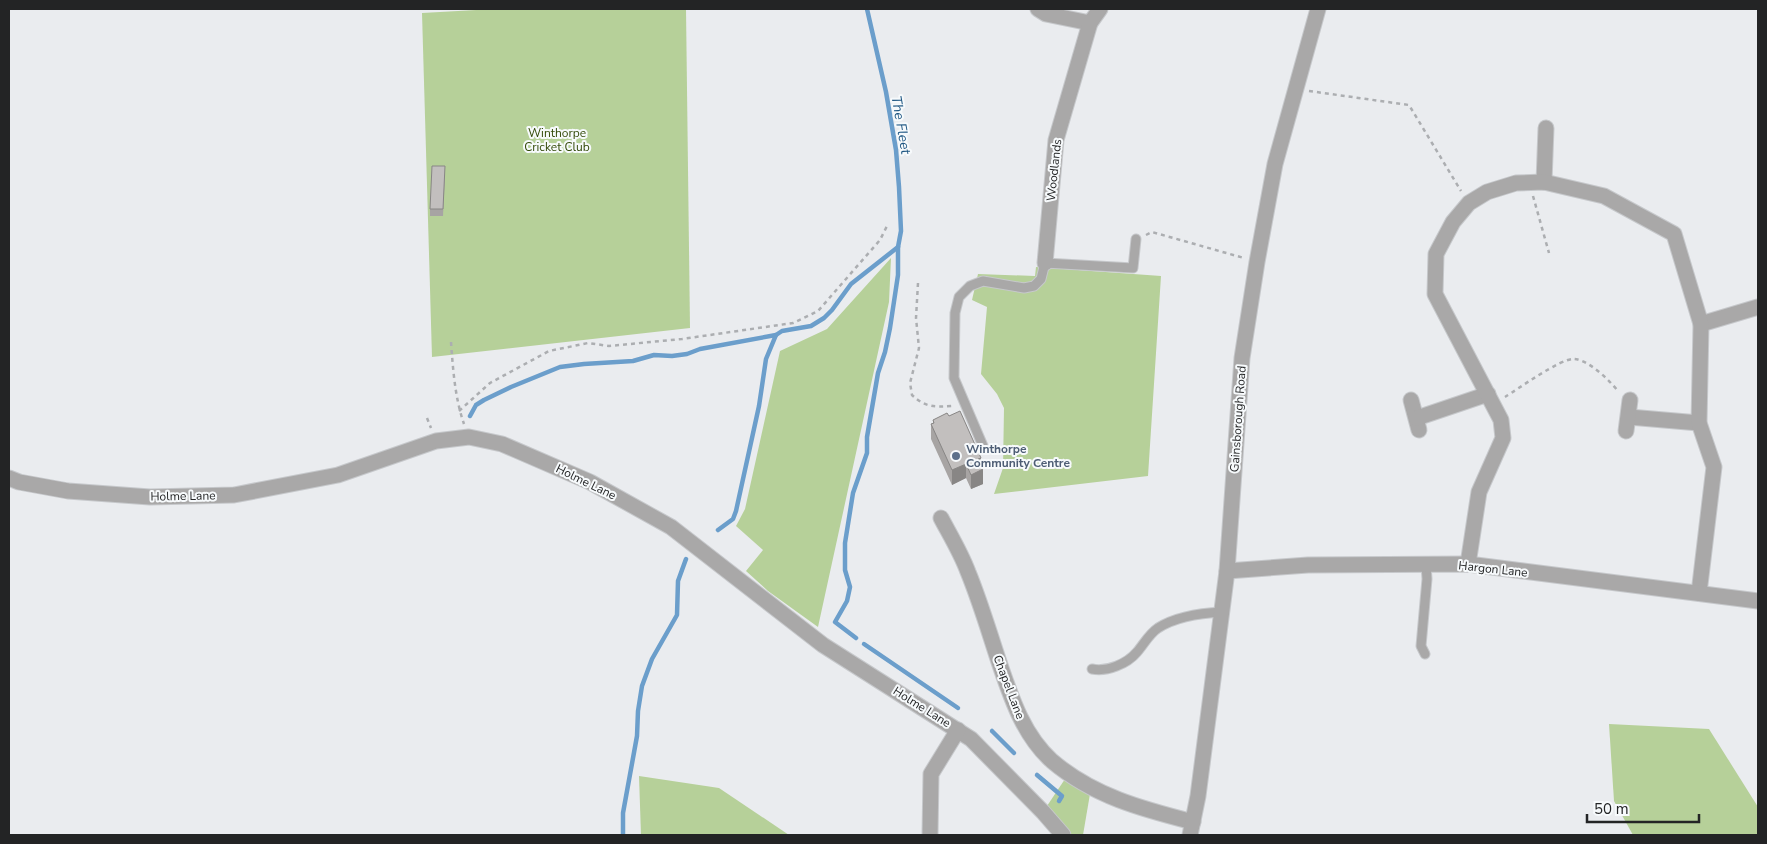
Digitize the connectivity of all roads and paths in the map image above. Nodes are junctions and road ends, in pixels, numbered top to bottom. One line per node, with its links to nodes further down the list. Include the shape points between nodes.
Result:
1 (1038, 9): 4 (street, via 1046,14)
2 (1100, 9): 4 (street, Woodlands)
3 (1318, 9): 5 (street, Gainsborough Road)
4 (1090, 23): 13 (street, Woodlands, via 1056,140)
5 (1296, 89): 8 (path, via 1409,105); 12 (street, Gainsborough Road, via 1275,164)
6 (1546, 128): 7 (street)
7 (1537, 182): 8 (street, via 1516,183 1487,192); 11 (path); 16 (street, via 1604,196 1674,234)
8 (1469, 203): 19 (street, via 1453,222 1436,254 1435,294)
9 (887, 226): 22 (path, via 880,240 818,311 793,323 682,339 609,346 588,343 549,351 490,383)
10 (1136, 239): 12 (path, via 1152,232); 13 (lane, via 1133,268)
11 (1549, 253)
12 (1257, 262): 31 (street, Gainsborough Road, via 1242,358)
13 (1045, 263): 21 (lane, via 1041,279 1034,286 1024,288 983,281 970,286 959,297 954,378)
14 (918, 283): 21 (path, via 916,318 919,348 910,383 912,395 931,407)
15 (1758, 306): 16 (street)
16 (1701, 324): 23 (street)
17 (451, 342): 22 (path)
18 (1411, 400): 19 (street, via 1418,424)
19 (1491, 400): 24 (path, via 1560,363 1574,359 1604,375 1624,396); 29 (street, via 1501,420 1503,438 1479,492)
20 (1630, 400): 24 (street)
21 (966, 406): 26 (lane)
22 (460, 411): 25 (path)
23 (1699, 423): 24 (street); 32 (street, via 1714,467)
24 (1628, 424)
25 (469, 437): 27 (street, Holme Lane, via 436,441 338,476 234,495 150,497 68,491); 37 (street, Holme Lane, via 502,444 590,482 671,526 823,645)
26 (983, 446)
27 (9, 478)
28 (941, 518): 38 (street, Chapel Lane, via 968,570 1021,721 1038,746 1091,788)
29 (1468, 564): 30 (street, Hargon Lane); 32 (street, Hargon Lane)
30 (1426, 565): 31 (street, Hargon Lane, via 1308,565); 35 (lane, via 1421,646)
31 (1227, 571): 34 (street, Gainsborough Road)
32 (1699, 594): 33 (street, Hargon Lane)
33 (1758, 601)
34 (1222, 612): 36 (lane, via 1193,615 1167,623 1156,629 1128,659 1107,670); 38 (street, Gainsborough Road)
35 (1425, 654)
36 (1092, 669)
37 (958, 730): 39 (street, via 931,774); 40 (street, Holme Lane, via 971,739)
38 (1192, 829)
39 (930, 835)
40 (1063, 835)

